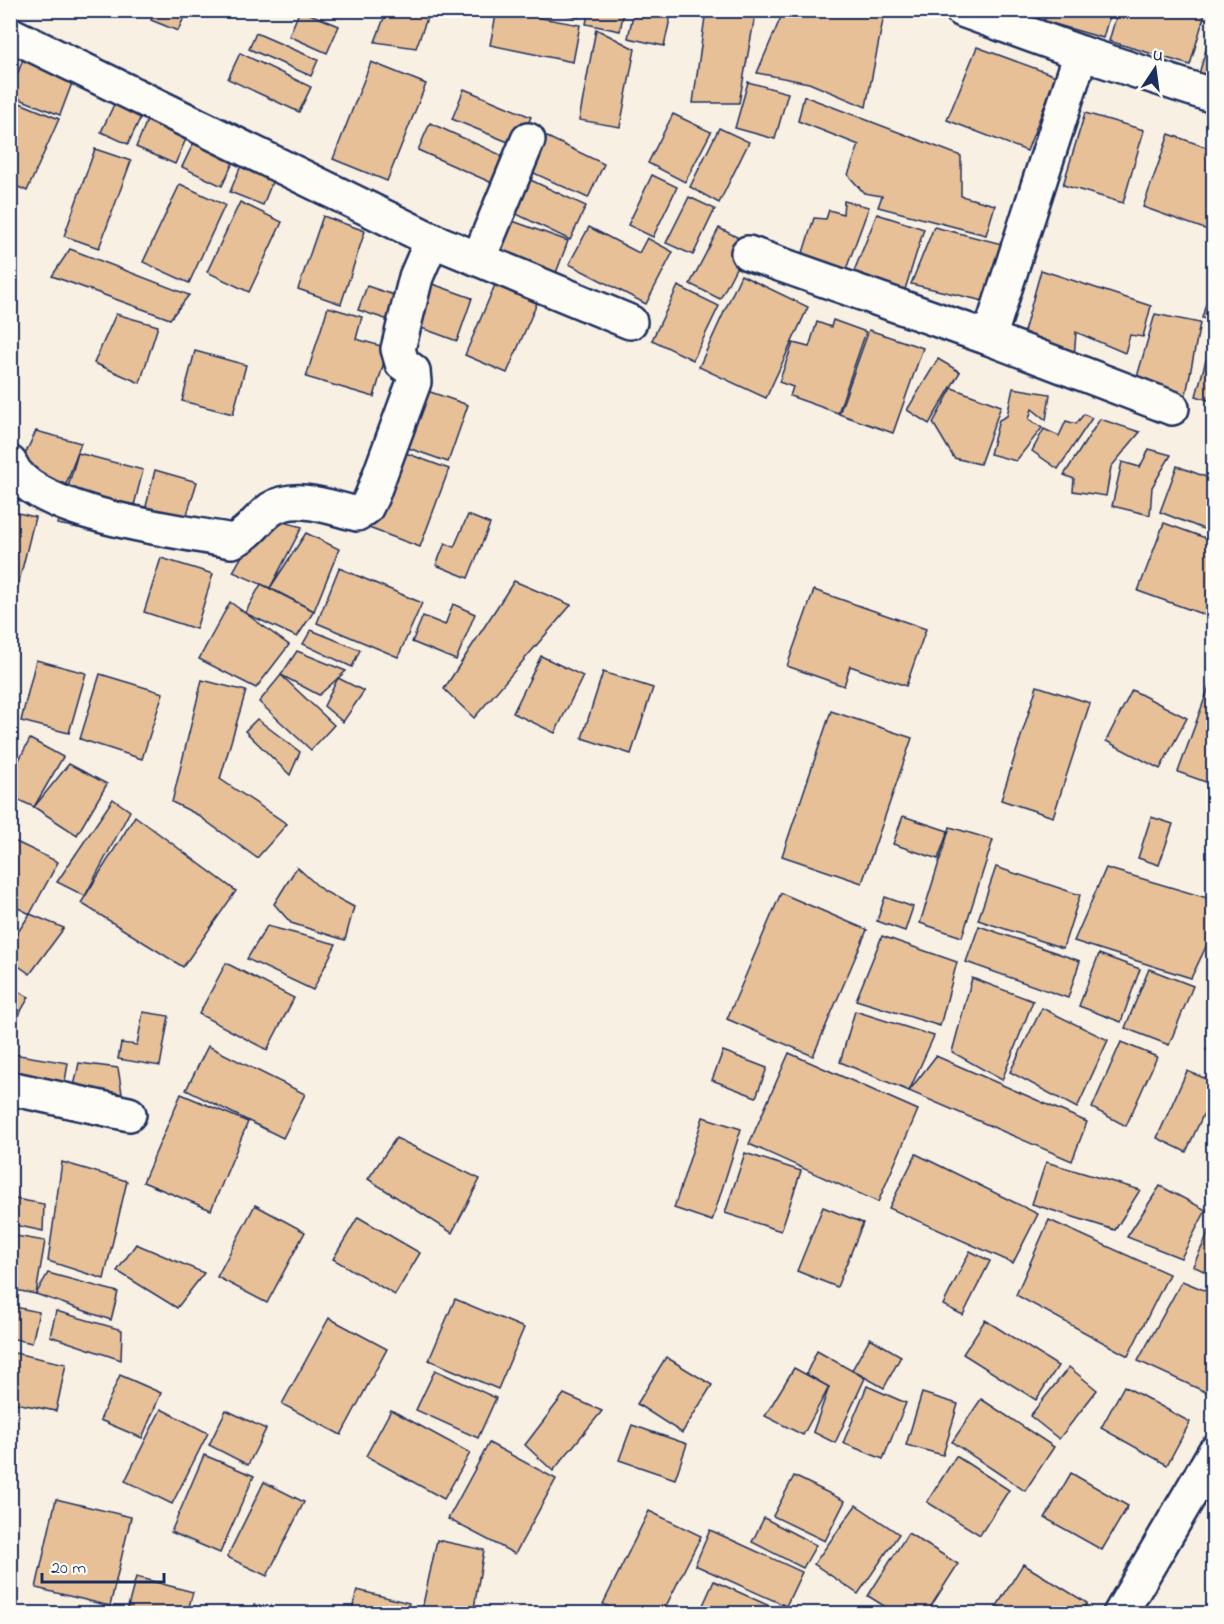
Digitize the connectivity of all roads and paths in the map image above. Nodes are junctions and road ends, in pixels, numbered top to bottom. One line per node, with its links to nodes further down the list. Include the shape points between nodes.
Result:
1 (962, 10): 3 (street)
2 (10, 34): 6 (street)
3 (1081, 53): 4 (street); 10 (street)
4 (1214, 96)
5 (528, 140): 8 (street)
6 (432, 240): 8 (street); 12 (street, via 416,278 398,349 402,363 413,371 414,382 372,496 366,508 357,514 300,501 273,508 246,535 232,541 92,515 29,486)
7 (748, 253): 10 (street)
8 (479, 258): 9 (street)
9 (630, 322)
10 (989, 338): 11 (street)
11 (1172, 408)
12 (10, 463)
13 (10, 1088): 14 (street)
14 (129, 1114)
15 (1214, 1453): 16 (street)
16 (1120, 1614)

